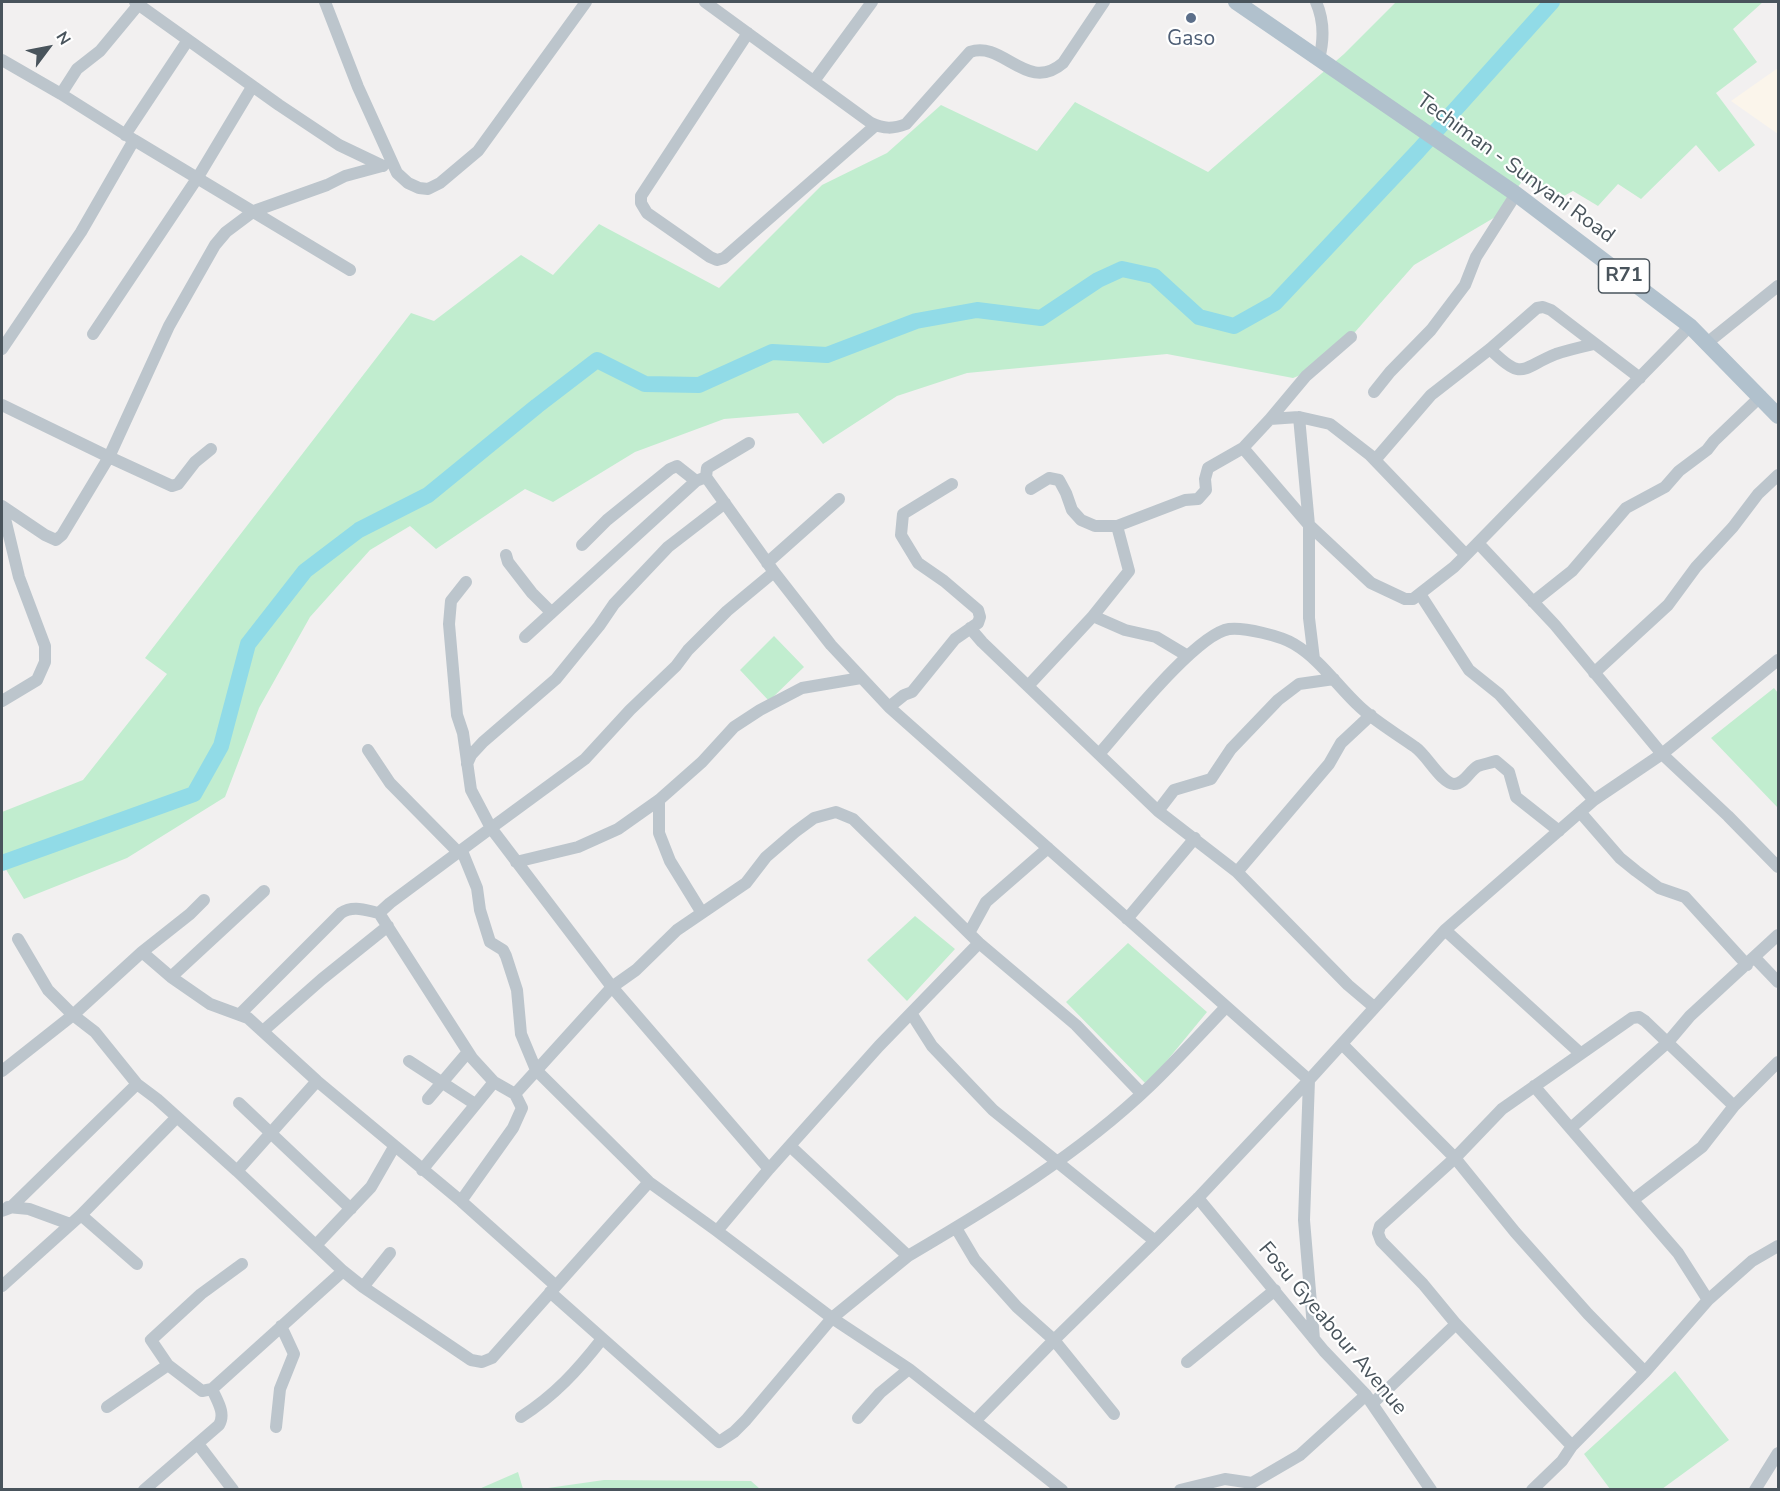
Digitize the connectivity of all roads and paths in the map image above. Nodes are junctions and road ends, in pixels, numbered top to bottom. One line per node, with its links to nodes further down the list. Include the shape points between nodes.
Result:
1 (325, 2): 19 (street)
2 (586, 2): 19 (street, via 478,151 428,189 408,183)
3 (705, 2): 9 (street)
4 (872, 2): 13 (street)
5 (1104, 2): 16 (street, via 1056,69 1030,72 977,49 970,52 906,124 882,129)
6 (1236, 2): 11 (main road, Techiman - Sunyani Road / R71)
7 (1316, 2): 11 (street, via 1323,43)
8 (137, 3): 10 (street); 15 (street, via 100,51 76,69)
9 (748, 33): 13 (street); 16 (street, via 641,196 647,213 710,257 724,258)
10 (188, 40): 14 (street); 17 (street)
11 (1319, 59): 21 (main road, Techiman - Sunyani Road / R71)
12 (2, 60): 15 (street)
13 (814, 81): 16 (street)
14 (252, 87): 18 (street, via 339,145); 20 (street)
15 (61, 94): 17 (street)
16 (876, 125)
17 (129, 138): 20 (street); 30 (street, via 81,232)
18 (382, 166): 19 (street); 22 (street)
19 (397, 173)
20 (198, 177): 22 (street); 26 (street)
21 (1516, 194): 25 (main road, Techiman - Sunyani Road / R71); 33 (street, via 1476,257 1465,285 1431,330)
22 (254, 211): 23 (street); 42 (street, via 225,232 215,245 169,326)
23 (350, 270)
24 (1779, 286): 28 (street)
25 (1690, 326): 28 (main road, Techiman - Sunyani Road / R71); 32 (street)
26 (93, 334)
27 (1352, 337): 38 (street, via 1306,376)
28 (1707, 343): 34 (main road, Techiman - Sunyani Road / R71)
29 (1594, 344): 31 (street, via 1556,354 1524,370 1507,366); 31 (street, via 1543,307 1530,313); 32 (street)
30 (2, 349)
31 (1490, 349): 43 (street, via 1431,395)
32 (1640, 378): 53 (street)
33 (1374, 392)
34 (1761, 396): 36 (main road, Techiman - Sunyani Road / R71); 60 (street, via 1707,450 1678,471 1665,488 1626,508 1572,571)
35 (2, 405): 42 (street)
36 (1779, 416)
37 (1299, 417): 38 (street); 43 (street, via 1330,424); 51 (street)
38 (1270, 419): 40 (street)
39 (749, 443): 45 (street, via 706,468)
40 (1244, 448): 51 (street); 52 (street, via 1208,468 1206,490 1198,499)
41 (211, 449): 42 (street, via 172,486)
42 (108, 458): 50 (street, via 56,540)
43 (1375, 460): 56 (street)
44 (1779, 476): 70 (street, via 1758,494 1668,605)
45 (701, 479): 49 (street); 54 (street, via 677,465 607,520); 61 (street)
46 (951, 484): 63 (street, via 903,514 901,535 918,563 978,610 978,623)
47 (1030, 489): 52 (street, via 1049,478 1059,480 1072,510 1081,520 1095,526)
48 (839, 499): 57 (street)
49 (724, 503): 57 (street); 80 (street, via 668,547 614,604 556,679 483,742)
50 (2, 506): 74 (street, via 19,577 45,646 45,663 37,680)
51 (1309, 525): 59 (street, via 1371,583 1405,598 1413,599); 64 (street)
52 (1117, 526): 62 (street, via 1129,571)
53 (1478, 543): 56 (street); 60 (street)
54 (582, 545)
55 (506, 555): 61 (street, via 532,593)
56 (1466, 555): 59 (street)
57 (771, 567): 71 (street); 85 (street, via 585,759)
58 (466, 582): 80 (street, via 451,602 449,624 457,715)
59 (1420, 594): 82 (street, via 1469,670 1499,694)
60 (1533, 602): 70 (street)
61 (551, 612): 65 (street)
62 (1093, 616): 67 (street, via 1125,630 1156,637); 73 (street)
63 (970, 628): 73 (street); 75 (street, via 955,639 912,692)
64 (1312, 636): 66 (street); 68 (street)
65 (525, 637)
66 (1294, 644): 67 (street, via 1271,634 1228,630); 68 (street)
67 (1186, 656): 78 (street)
68 (1314, 659): 72 (street)
69 (1779, 660): 79 (street)
70 (1594, 672): 79 (street)
71 (861, 678): 75 (street); 81 (street, via 802,688 760,710 734,727 702,762)
72 (1334, 679): 76 (street); 83 (street, via 1299,684 1231,749 1211,779 1174,790)
73 (1028, 686): 78 (street)
74 (2, 701)
75 (889, 707): 88 (street)
76 (1371, 715): 86 (street, via 1420,751 1447,782 1463,782 1480,765 1496,761 1509,772 1516,797); 92 (street, via 1341,743 1329,764)
77 (368, 750): 89 (street, via 390,783)
78 (1099, 754): 83 (street)
79 (1662, 754): 82 (street); 91 (street)
80 (467, 764): 85 (street, via 471,790)
81 (658, 800): 90 (street, via 618,829 578,847); 96 (street, via 659,833 670,861)
82 (1594, 800): 84 (street)
83 (1158, 811): 87 (street)
84 (1580, 812): 86 (street); 105 (street, via 1620,858 1659,888 1685,897)
85 (491, 828): 89 (street); 90 (street)
86 (1558, 831): 99 (street)
87 (1195, 838): 92 (street); 97 (street)
88 (1048, 848): 97 (street); 100 (street, via 986,902)
89 (461, 852): 95 (street); 121 (street, via 477,888 490,942 506,956 517,990 521,1034)
90 (516, 861): 108 (street)
91 (1779, 867)
92 (1237, 872): 110 (street)
93 (264, 891): 106 (street)
94 (204, 900): 104 (street)
95 (379, 913): 98 (street); 112 (street, via 348,908 341,913)
96 (702, 913): 100 (street, via 746,883 766,857 795,832 814,818 836,812 853,819); 108 (street)
97 (1127, 919): 109 (street)
98 (388, 926): 114 (street); 117 (street)
99 (1445, 930): 110 (street); 118 (street)
100 (969, 933): 103 (street)
101 (1779, 935): 105 (street)
102 (18, 939): 113 (street, via 48,990)
103 (980, 944): 111 (street); 129 (street, via 1076,1025)
104 (142, 952): 106 (street); 113 (street)
105 (1751, 962): 107 (street); 115 (street, via 1690,1016)
106 (171, 977): 112 (street, via 221,1010)
107 (1779, 982)
108 (612, 987): 121 (street); 142 (street)
109 (1226, 1007): 123 (street); 129 (street)
110 (1374, 1007): 116 (street)
111 (911, 1013): 138 (street); 141 (street, via 932,1046 993,1110)
112 (240, 1014): 114 (street)
113 (73, 1015): 122 (street); 127 (street, via 99,1036)
114 (263, 1031): 124 (street)
115 (1668, 1042): 118 (street, via 1639,1017); 134 (street); 136 (street)
116 (1342, 1044): 123 (street); 140 (street)
117 (468, 1052): 125 (street); 126 (street)
118 (1580, 1053): 128 (street)
119 (409, 1061): 126 (street)
120 (1778, 1063): 134 (street)
121 (536, 1070): 130 (street); 145 (street)
122 (2, 1071)
123 (1309, 1080): 146 (street); 172 (street, via 1304,1220)
124 (317, 1081): 137 (street); 139 (street)
125 (494, 1082): 130 (street); 133 (street)
126 (442, 1083): 131 (street); 133 (street)
127 (137, 1084): 135 (street); 149 (street)
128 (1534, 1086): 136 (street); 140 (street, via 1502,1109)
129 (1141, 1093): 141 (street)
130 (515, 1094): 148 (street, via 522,1108 513,1128)
131 (428, 1100)
132 (239, 1103): 137 (street)
133 (475, 1104): 143 (street)
134 (1734, 1106): 147 (street, via 1702,1147)
135 (177, 1117): 144 (street); 151 (street)
136 (1571, 1128): 147 (street)
137 (271, 1132): 144 (street); 150 (street)
138 (790, 1146): 142 (street); 159 (street)
139 (394, 1147): 143 (street); 150 (street, via 371,1187)
140 (1455, 1158): 169 (street, via 1380,1226 1378,1233); 177 (street, via 1522,1240)
141 (1056, 1163): 153 (street); 155 (street)
142 (769, 1169): 154 (street)
143 (422, 1170): 148 (street)
144 (237, 1171): 156 (street)
145 (649, 1182): 154 (street); 165 (street)
146 (1198, 1198): 155 (street); 166 (street, Fosu Gyeabour Avenue)
147 (1633, 1200): 167 (street, via 1678,1253)
148 (460, 1201): 165 (street)
149 (4, 1207): 152 (street, via 29,1209)
150 (351, 1209): 156 (street)
151 (81, 1215): 152 (street); 160 (street)
152 (70, 1224): 163 (street)
153 (956, 1228): 159 (street); 173 (street, via 975,1260 1017,1307)
154 (717, 1231): 168 (street)
155 (1155, 1241): 173 (street)
156 (316, 1245): 162 (street)
157 (1779, 1246): 167 (street, via 1752,1262)
158 (390, 1253): 164 (street)
159 (908, 1256): 168 (street)
160 (137, 1264)
161 (242, 1264): 175 (street, via 201,1294 151,1340)
162 (343, 1271): 164 (street); 170 (street)
163 (2, 1286)
164 (363, 1287): 165 (street, via 471,1360 482,1362 492,1358)
165 (553, 1289): 171 (street)
166 (1275, 1290): 172 (street, Fosu Gyeabour Avenue); 174 (street)
167 (1708, 1300): 177 (street)
168 (831, 1318): 171 (street, via 746,1420 719,1442); 176 (street)
169 (1456, 1324): 179 (street); 187 (street)
170 (281, 1326): 178 (street); 185 (street, via 294,1354 280,1389)
171 (602, 1339): 182 (street, via 560,1388)
172 (1314, 1339): 179 (street, Fosu Gyeabour Avenue)
173 (1054, 1340): 181 (street); 184 (street)
174 (1187, 1362)
175 (168, 1365): 178 (street, via 202,1391); 180 (street)
176 (909, 1369): 183 (street); 184 (street)
177 (1645, 1372): 187 (street)
178 (212, 1389): 186 (street, via 223,1419)
179 (1370, 1399): 189 (street, via 1300,1455); 195 (street, Fosu Gyeabour Avenue)
180 (107, 1407)
181 (1114, 1414)
182 (521, 1417)
183 (858, 1418)
184 (976, 1420): 192 (street)
185 (276, 1427)
186 (198, 1444): 190 (street); 191 (street)
187 (1572, 1446): 196 (street)
188 (1779, 1453): 197 (street)
189 (1252, 1483): 193 (street, via 1225,1479); 194 (street)
190 (144, 1490)
191 (233, 1490)
192 (1062, 1490)
193 (1180, 1490)
194 (1265, 1490)
195 (1431, 1490)
196 (1532, 1490)
197 (1755, 1490)

